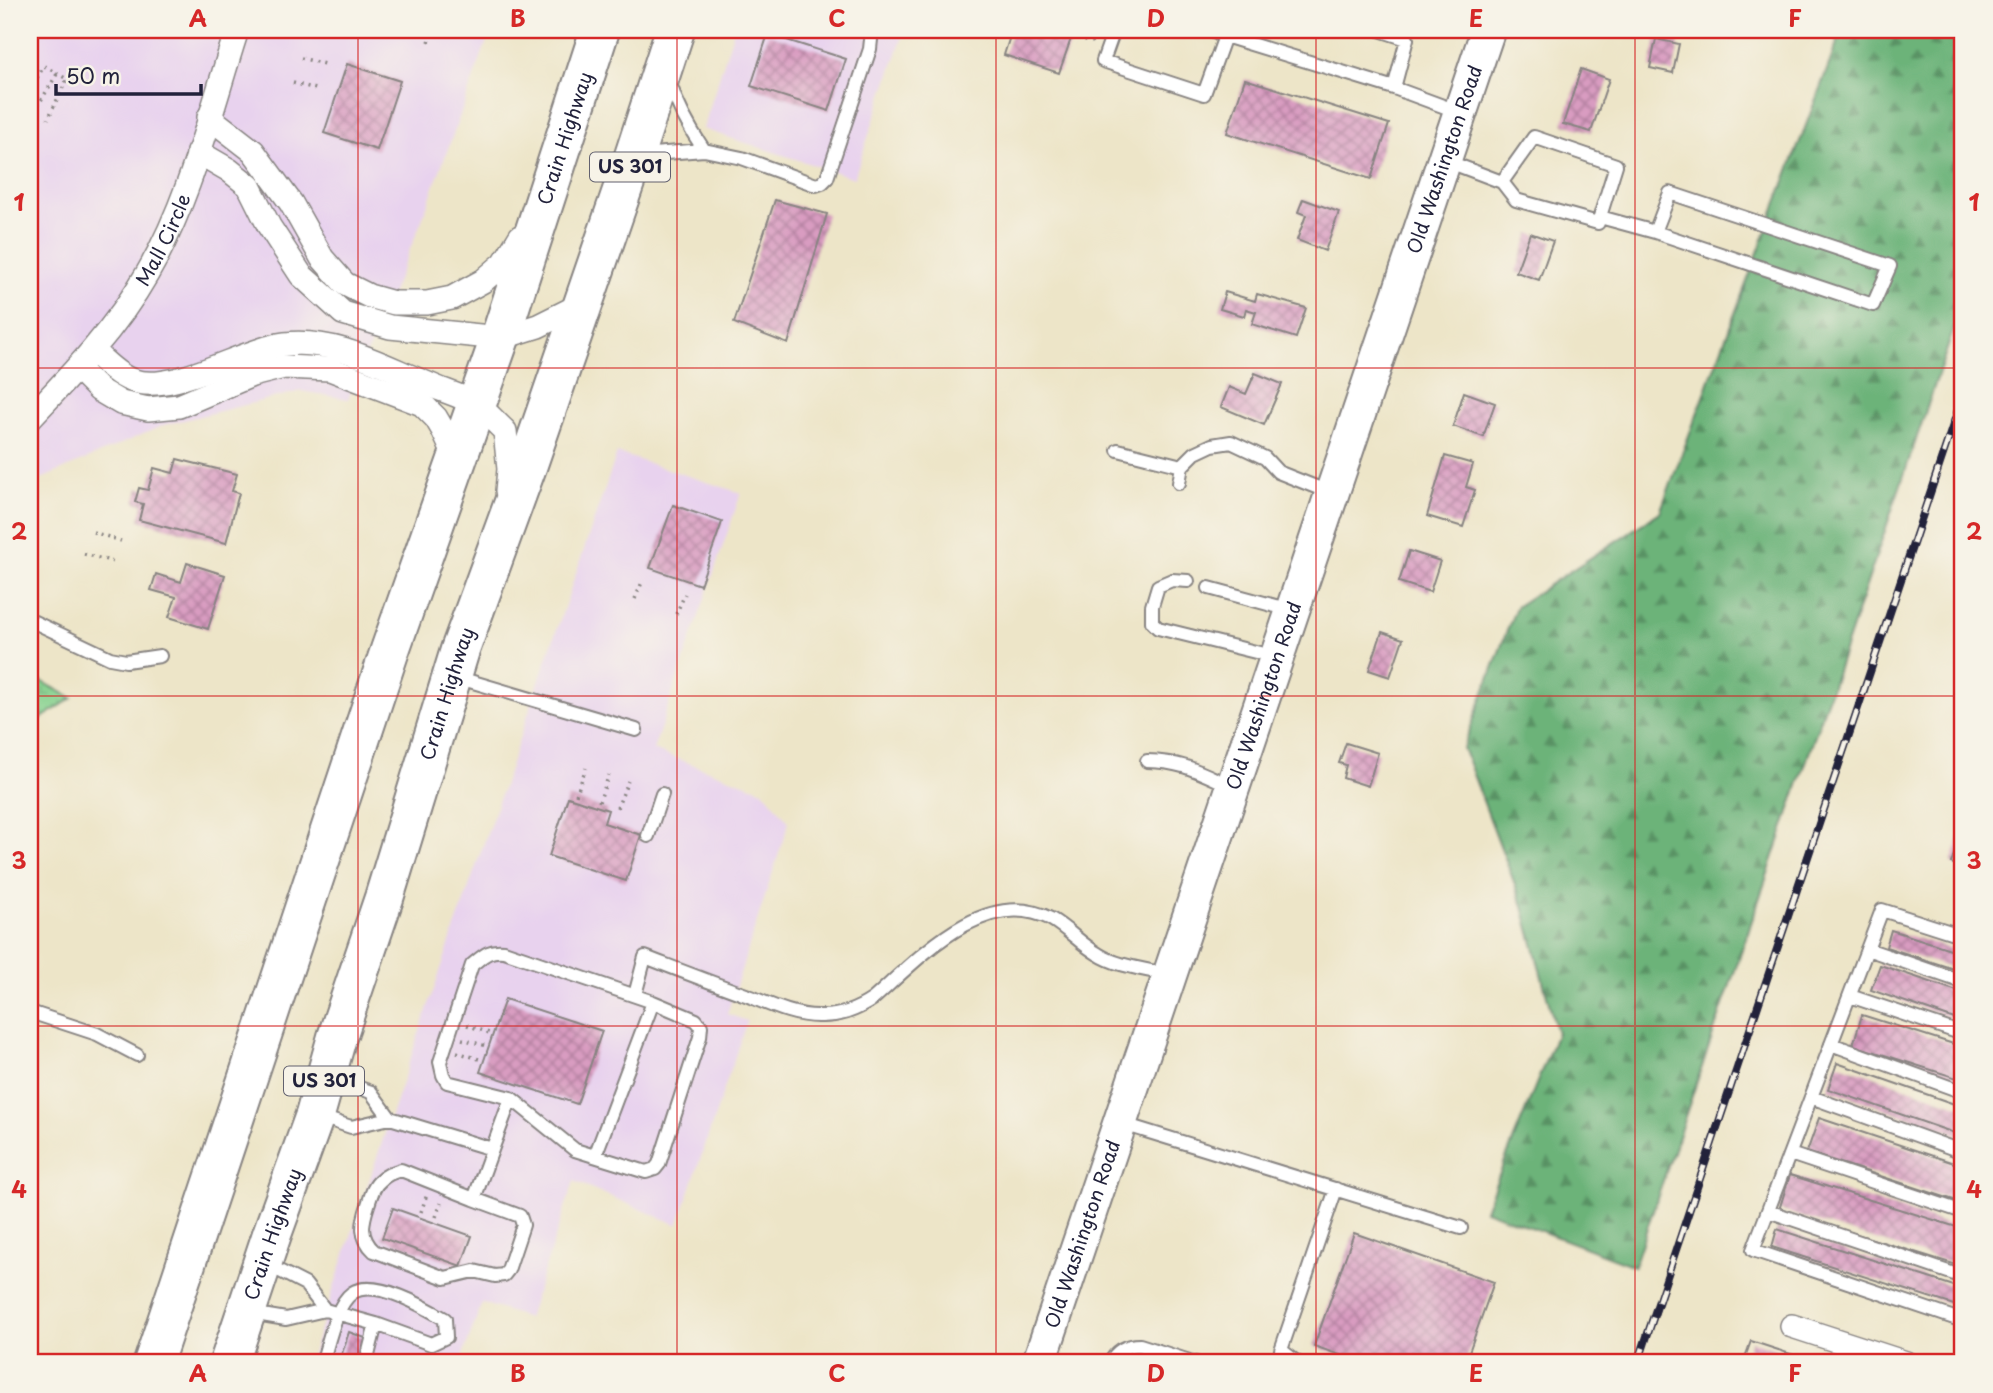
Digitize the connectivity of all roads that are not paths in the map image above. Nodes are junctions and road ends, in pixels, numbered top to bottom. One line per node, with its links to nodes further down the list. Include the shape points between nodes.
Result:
1 (237, 30): 12 (street, Mall Circle)
2 (600, 30): 18 (highway, Crain Highway)
3 (872, 30): 13 (lane, via 866,62 822,183 816,185)
4 (1114, 30): 8 (lane, via 1103,61 1203,94)
5 (1207, 30): 8 (lane)
6 (1379, 30): 10 (lane, via 1406,39)
7 (1488, 30): 11 (main road, Old Washington Road)
8 (1225, 36): 10 (lane)
9 (669, 47): 13 (lane, via 676,101); 15 (highway, Crain Highway / US 301)
10 (1394, 88): 11 (lane)
11 (1460, 113): 16 (main road, Old Washington Road)
12 (209, 117): 14 (street, Mall Circle); 18 (street, via 253,151 291,203 322,258 345,284 394,303 452,298 483,281 504,263)
13 (704, 149): 15 (lane)
14 (198, 152): 22 (street, via 249,186 301,275 343,313 390,327); 23 (street, Mall Circle, via 186,191 153,262)
15 (634, 156): 21 (highway, Crain Highway / US 301)
16 (1444, 160): 17 (lane); 30 (main road, Old Washington Road)
17 (1502, 182): 19 (lane, via 1516,200 1598,223); 19 (lane, via 1534,137 1616,165)
18 (544, 199): 22 (highway, Crain Highway)
19 (1600, 217): 20 (lane)
20 (1655, 232): 20 (lane, via 1873,304 1890,266 1670,193)
21 (582, 304): 22 (street, via 538,327); 31 (highway, Crain Highway / US 301)
22 (500, 338): 24 (highway, Crain Highway)
23 (85, 359): 24 (street, via 145,385 171,382 274,346 320,345 362,356); 25 (street, Mall Circle); 27 (street, via 99,390 121,403 148,409 179,406 252,375 284,367 330,369 422,404 436,418)
24 (477, 405): 27 (highway, Crain Highway); 31 (street, via 505,431 509,469)
25 (30, 418)
26 (1118, 450): 28 (lane)
27 (457, 461): 78 (highway, Crain Highway)
28 (1182, 466): 29 (lane); 30 (lane, via 1195,453 1231,442 1265,458 1278,472)
29 (1179, 483)
30 (1332, 494): 34 (main road, Old Washington Road)
31 (504, 531): 38 (highway, Crain Highway / US 301)
32 (1188, 581): 37 (lane, via 1172,580 1158,586 1152,622 1158,628)
33 (1209, 588): 34 (lane)
34 (1292, 611): 37 (main road, Old Washington Road)
35 (30, 620): 36 (lane, via 110,657 126,661)
36 (160, 656)
37 (1277, 657): 41 (main road, Old Washington Road)
38 (452, 676): 39 (lane); 55 (highway, Crain Highway / US 301)
39 (636, 730)
40 (1147, 761): 41 (lane, via 1190,767)
41 (1233, 787): 46 (main road, Old Washington Road)
42 (663, 794): 43 (lane)
43 (648, 836)
44 (1963, 936): 45 (lane, via 1882,909)
45 (1867, 949): 47 (lane); 49 (lane)
46 (1170, 975): 48 (lane, via 1113,961 1051,920 1014,910 992,913 957,930 873,999 848,1012 819,1016 779,1008 645,957); 61 (main road, Old Washington Road)
47 (1963, 982)
48 (635, 995): 50 (lane); 58 (lane, via 504,950 485,954 472,965 440,1062 447,1082)
49 (1850, 996): 52 (lane); 53 (lane)
50 (653, 1002): 65 (lane); 65 (lane, via 701,1026 659,1164 646,1172)
51 (30, 1012): 54 (lane, via 97,1034)
52 (1963, 1034)
53 (1831, 1044): 56 (lane); 57 (lane)
54 (137, 1055)
55 (326, 1076): 59 (highway, Crain Highway / US 301); 60 (lane, via 371,1092)
56 (1963, 1092)
57 (1811, 1097): 63 (lane); 64 (lane)
58 (510, 1098): 62 (lane); 65 (lane, via 575,1150)
59 (315, 1115): 60 (lane, via 351,1127); 71 (highway, Crain Highway / US 301)
60 (390, 1118): 62 (lane)
61 (1120, 1123): 66 (lane); 82 (main road, Old Washington Road)
62 (492, 1149): 67 (lane)
63 (1963, 1152)
64 (1790, 1154): 68 (lane); 69 (lane)
65 (595, 1156)
66 (1336, 1189): 70 (lane); 85 (lane, via 1281,1350)
67 (474, 1199): 67 (lane, via 520,1216 523,1225 503,1275 474,1271 445,1278 374,1251 364,1238 362,1222 374,1186 390,1173 401,1170)
68 (1768, 1211): 72 (lane); 75 (lane, via 1753,1250)
69 (1963, 1212)
70 (1461, 1228)
71 (262, 1262): 73 (lane, via 304,1284); 74 (highway, Crain Highway / US 301)
72 (1963, 1277)
73 (331, 1311): 74 (lane, via 286,1319); 76 (lane); 76 (lane, via 352,1293 369,1288 390,1292 444,1319 446,1337 431,1344); 80 (lane)
74 (246, 1312): 79 (highway, Crain Highway / US 301)
75 (1963, 1321)
76 (376, 1324): 81 (lane)
77 (1792, 1326): 86 (street)
78 (153, 1363)
79 (229, 1363)
80 (322, 1363)
81 (366, 1363)
82 (1039, 1363)
83 (1110, 1363): 84 (lane, via 1116,1352 1140,1345)
84 (1196, 1363)
85 (1298, 1363)
86 (1906, 1363)

